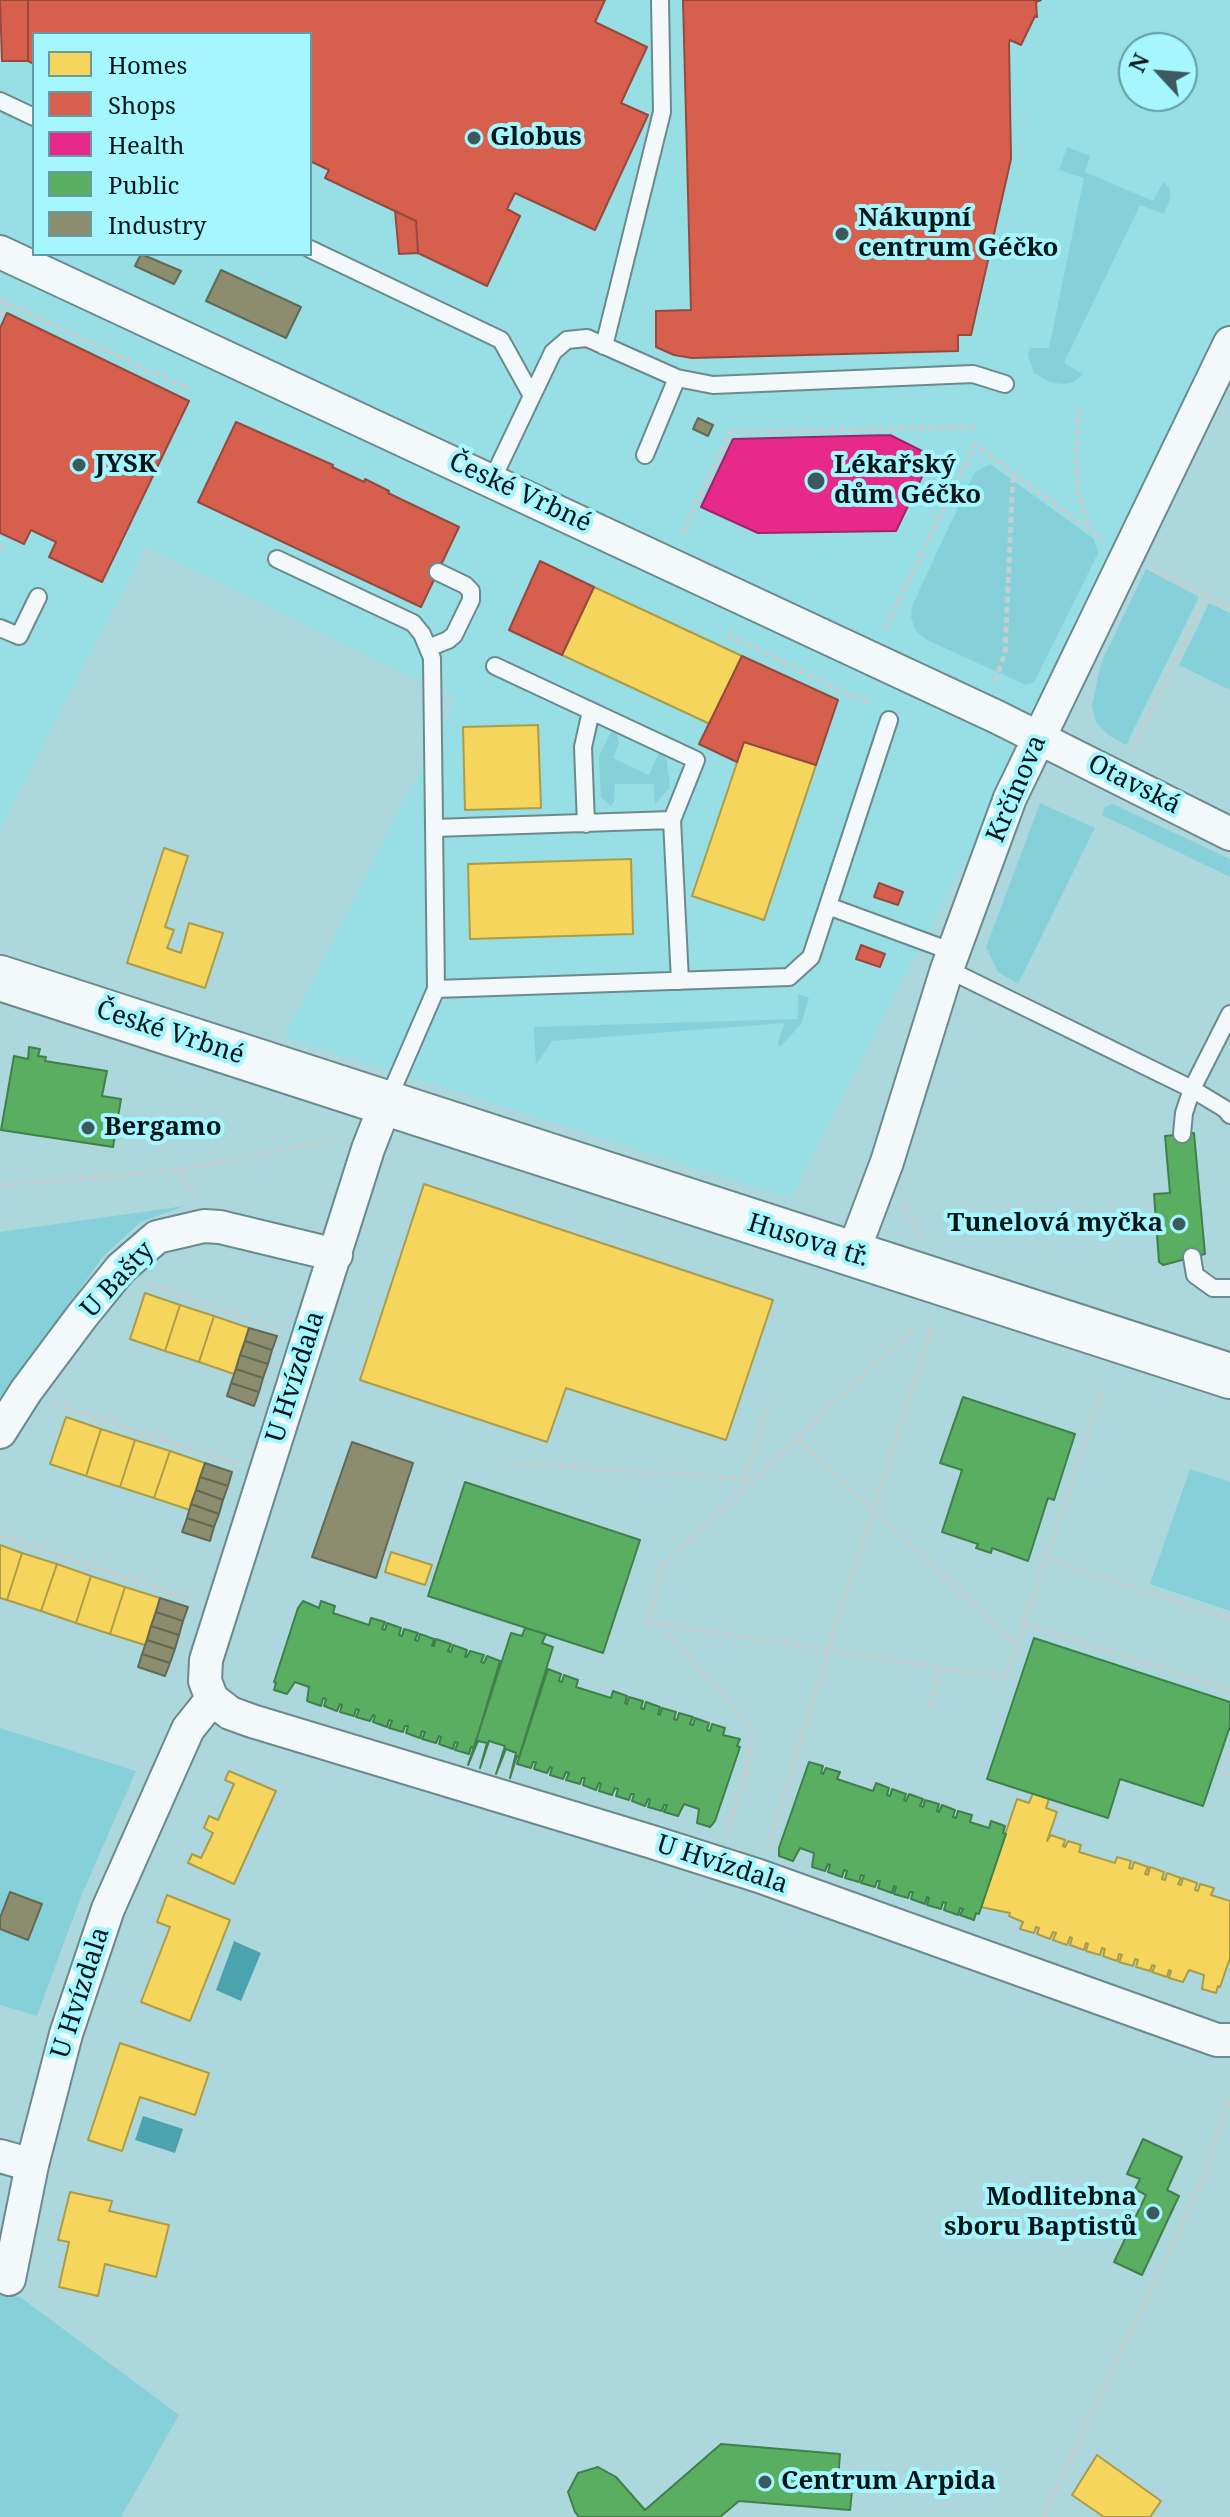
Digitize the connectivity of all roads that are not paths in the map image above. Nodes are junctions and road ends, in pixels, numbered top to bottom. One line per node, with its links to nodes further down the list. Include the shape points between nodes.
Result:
1 (660, 0): 7 (lane, via 662,112)
2 (0, 101): 3 (lane)
3 (32, 116)
4 (312, 250): 10 (lane, via 501,340)
5 (0, 252): 12 (street, České Vrbné)
6 (1230, 343): 21 (street, Krčínova)
7 (604, 346): 8 (lane); 10 (lane, via 587,338 567,340 553,352)
8 (677, 378): 9 (lane, via 713,385 973,374); 11 (lane)
9 (1005, 384)
10 (532, 396): 12 (lane)
11 (645, 455)
12 (492, 480): 21 (street, České Vrbné)
13 (277, 559): 17 (lane, via 413,623)
14 (438, 572): 17 (lane, via 465,585 471,600 454,635)
15 (38, 597): 16 (lane, via 19,636)
16 (0, 628)
17 (428, 648): 24 (lane)
18 (495, 666): 19 (lane)
19 (591, 711): 22 (lane, via 696,760); 23 (lane, via 583,747)
20 (889, 720): 26 (lane)
21 (1039, 737): 25 (street, Otavská); 27 (street, Krčínova, via 1010,798)
22 (672, 820): 23 (lane); 29 (lane)
23 (586, 824): 24 (lane)
24 (434, 828): 30 (lane)
25 (1230, 834)
26 (828, 906): 27 (lane); 29 (lane, via 811,957 789,977)
27 (950, 960): 32 (lane); 37 (street, Krčínova)
28 (0, 978): 33 (street, České Vrbné)
29 (680, 981): 30 (lane)
30 (436, 989): 33 (lane)
31 (1230, 1014): 32 (lane)
32 (1192, 1089): 34 (lane); 35 (lane)
33 (386, 1103): 36 (street, U Hvízdala); 37 (street, Husova tř.)
34 (1230, 1115)
35 (1182, 1134)
36 (336, 1255): 41 (street, U Bašty, via 220,1227 157,1237 117,1273); 42 (street, U Hvízdala, via 206,1660 205,1681)
37 (852, 1255): 40 (street, Husova tř.)
38 (1192, 1257): 39 (lane, via 1195,1275 1213,1288)
39 (1230, 1288)
40 (1230, 1376)
41 (0, 1432)
42 (212, 1699): 43 (street, U Hvízdala, via 252,1721 759,1876 1217,2040); 45 (street, U Hvízdala, via 188,1729 108,1909 66,2034)
43 (1230, 2040)
44 (0, 2156): 45 (street)
45 (32, 2165): 46 (street, U Hvízdala)
46 (9, 2279)

